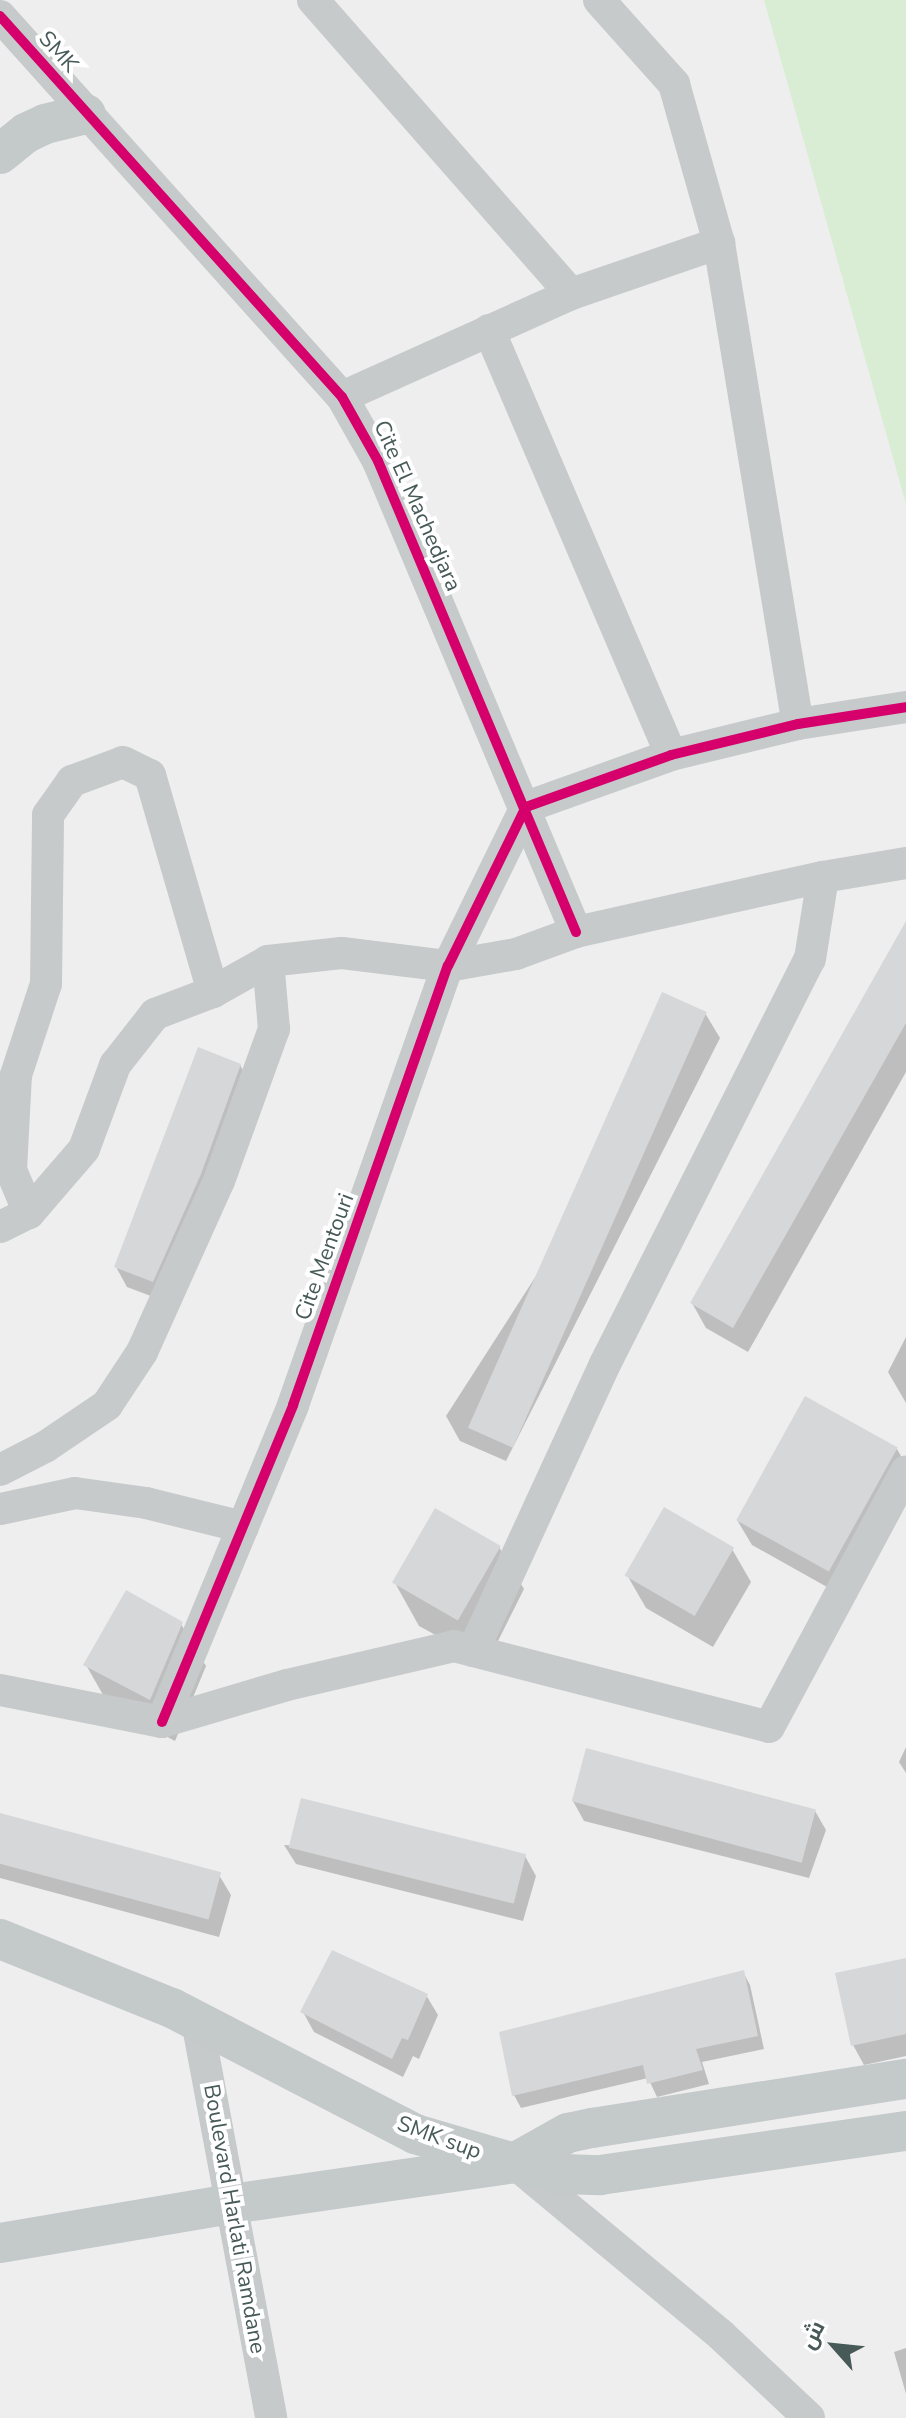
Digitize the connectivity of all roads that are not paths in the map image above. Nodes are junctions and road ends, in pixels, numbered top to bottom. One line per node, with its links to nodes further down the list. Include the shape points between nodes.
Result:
1 (313, 0): 7 (street)
2 (599, 0): 6 (street, via 674,84)
3 (0, 16): 4 (street, SMK)
4 (86, 114): 5 (main road, via 45,124); 9 (street, Cite El Machedjara)
5 (0, 154)
6 (719, 243): 7 (street); 11 (street)
7 (571, 294): 8 (street)
8 (489, 330): 9 (street); 12 (street)
9 (342, 397): 13 (street, Cite El Machedjara, via 378,461)
10 (906, 707): 11 (street)
11 (798, 724): 12 (street)
12 (671, 755): 13 (street)
13 (526, 807): 16 (street, Cite El Machedjara); 18 (street, Cite Mentouri)
14 (906, 863): 15 (street)
15 (823, 877): 16 (street); 26 (street, via 810,959 605,1364)
16 (576, 932): 18 (street, via 516,954)
17 (268, 961): 18 (street, via 342,953); 19 (street); 22 (street, via 274,1029 219,1181 142,1352 107,1405)
18 (448, 966): 25 (street, Cite Mentouri, via 293,1405)
19 (213, 992): 20 (street, via 155,1014 115,1065 84,1149); 20 (street, via 150,775 123,762 72,781 48,815 46,984 16,1075 11,1170)
20 (29, 1213): 21 (street)
21 (0, 1227)
22 (0, 1470)
23 (906, 1471): 26 (street, via 769,1727)
24 (0, 1509): 25 (street, via 75,1493 146,1503)
25 (243, 1527): 28 (street, Cite Mentouri)
26 (473, 1651): 28 (street, via 454,1646 287,1685)
27 (0, 1690): 28 (street)
28 (162, 1722)
29 (0, 1939): 30 (main road, SMK sup)
30 (197, 2021): 33 (main road, SMK sup, via 415,2134); 34 (street, Boulevard Harlati Ramdane)
31 (906, 2079): 33 (main road, via 592,2128 559,2137)
32 (906, 2131): 33 (main road, SMK sup, via 600,2175 563,2174)
33 (514, 2163): 34 (main road); 37 (street, via 721,2335)
34 (231, 2204): 35 (main road); 36 (street, Boulevard Harlati Ramdane)
35 (0, 2243)
36 (271, 2418)
37 (809, 2418)

